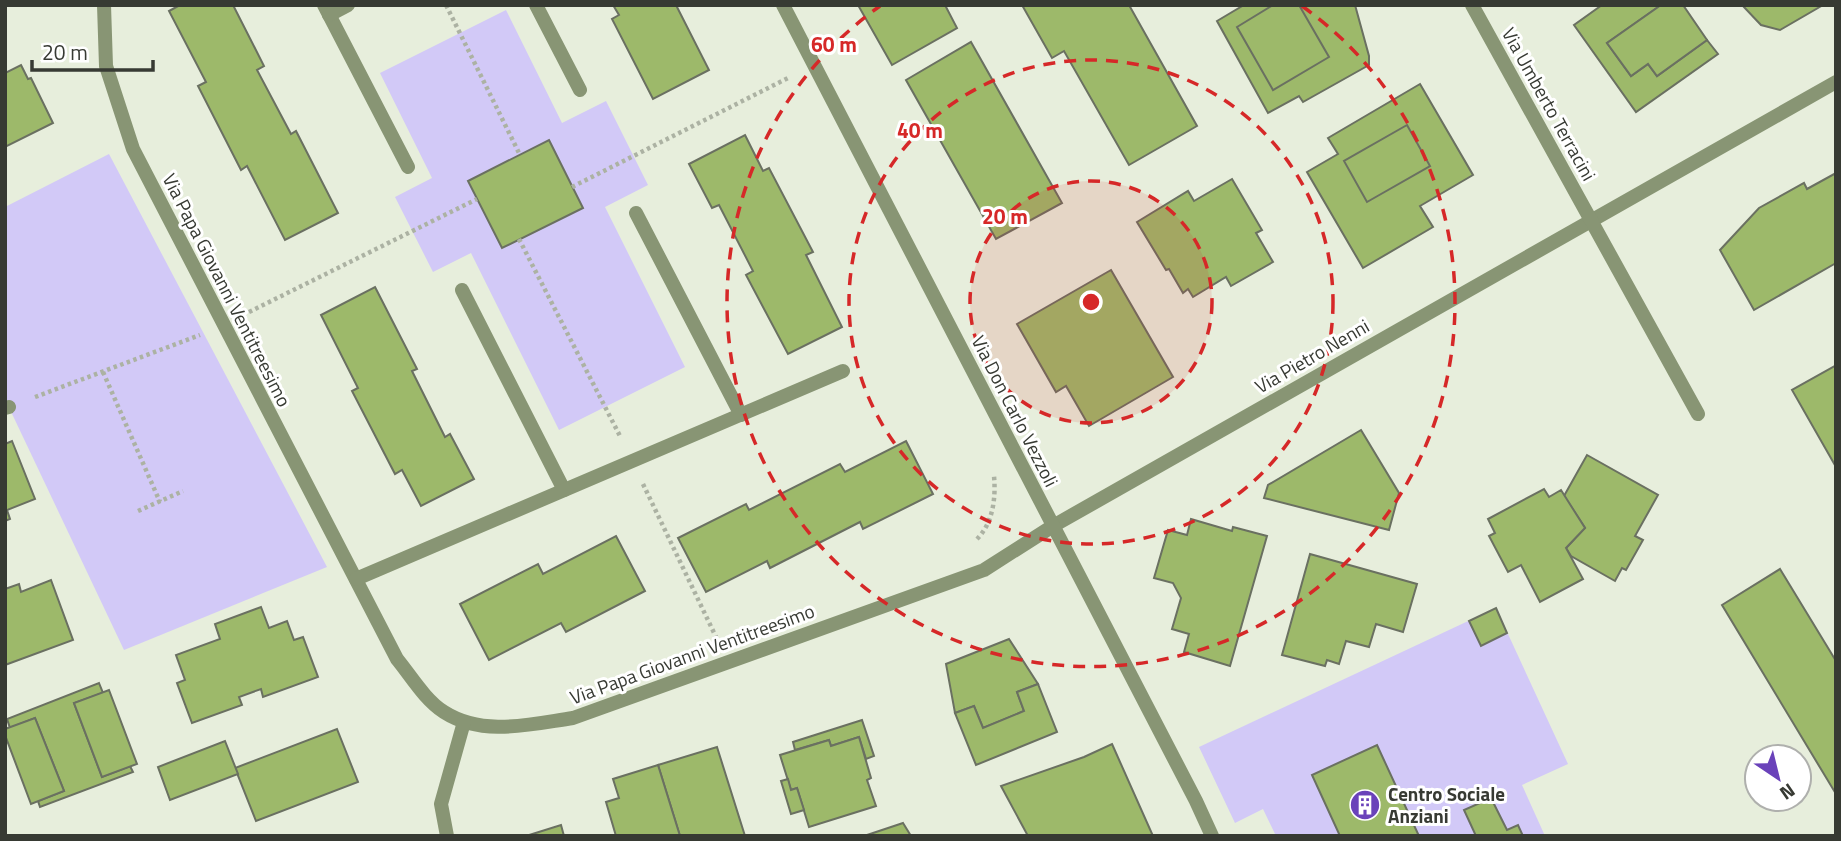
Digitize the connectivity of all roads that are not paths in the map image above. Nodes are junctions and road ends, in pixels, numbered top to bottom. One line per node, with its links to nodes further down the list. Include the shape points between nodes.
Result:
1 (104, 5): 18 (street, Via Papa Giovanni Ventitreesimo, via 106,66 132,149)
2 (348, 5): 6 (street)
3 (536, 5): 8 (street)
4 (783, 5): 17 (street, Via Don Carlo Vezzoli)
5 (1478, 7): 11 (street, Via Umberto Terracini)
6 (327, 10): 9 (street)
7 (1836, 82): 11 (street, Via Pietro Nenni)
8 (580, 90)
9 (408, 167)
10 (636, 213): 15 (street)
11 (1591, 221): 14 (street); 17 (street, Via Pietro Nenni)
12 (462, 290): 16 (street)
13 (843, 371): 15 (street)
14 (1698, 414)
15 (741, 415): 16 (street)
16 (564, 490): 18 (street)
17 (1053, 526): 19 (street, Via Papa Giovanni Ventitreesimo, via 984,570 573,718 512,727); 21 (street, Via Don Carlo Vezzoli)
18 (356, 579): 19 (street, Via Papa Giovanni Ventitreesimo, via 397,659 429,699)
19 (464, 722): 20 (street, via 441,804)
20 (447, 836)
21 (1212, 836)

